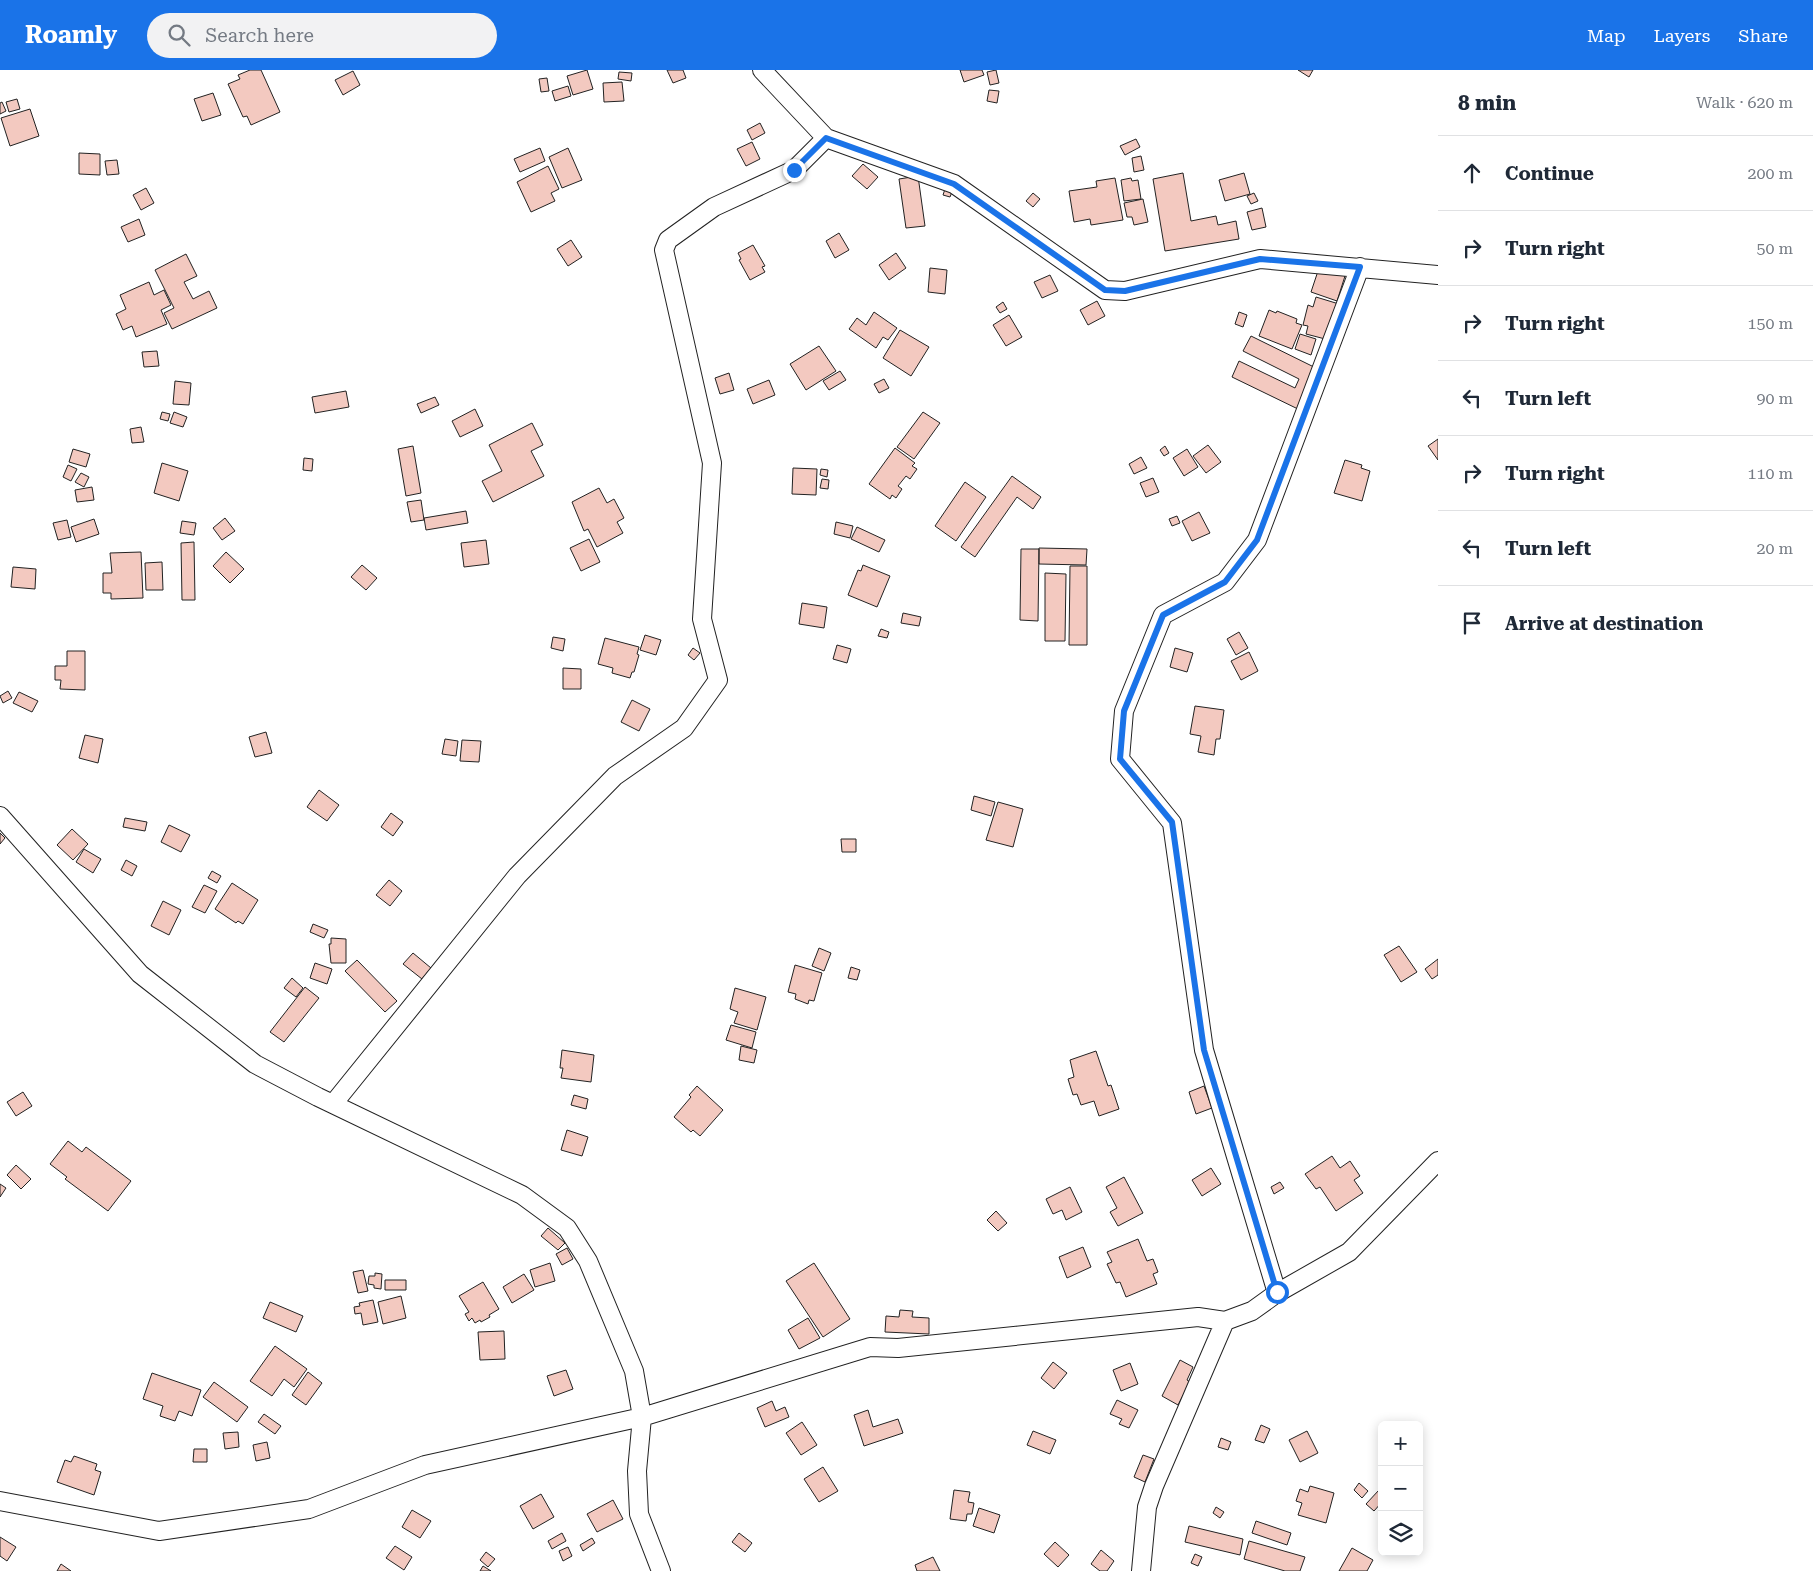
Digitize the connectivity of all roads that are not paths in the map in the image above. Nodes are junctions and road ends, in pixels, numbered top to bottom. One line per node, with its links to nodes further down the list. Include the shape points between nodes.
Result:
1 (762, 70): 2 (street)
2 (826, 138): 3 (street, via 954,184 1105,290 1125,291 1260,259); 6 (street, via 794,170 714,207 668,240 664,250 712,463 702,619 718,680 684,728 615,776 517,876)
3 (1360, 267): 4 (street); 8 (street, via 1257,540 1225,582 1163,615 1124,711 1120,759 1172,822 1204,1050)
4 (1438, 275)
5 (0, 816): 6 (street, via 140,974 255,1064)
6 (333, 1104): 10 (street, via 522,1195 567,1228 588,1261 634,1371)
7 (1438, 1161): 8 (street, via 1349,1252)
8 (1277, 1292): 9 (street, via 1252,1311)
9 (1225, 1321): 10 (street, via 1198,1317 898,1348 870,1347); 13 (street, via 1154,1486 1147,1507)
10 (642, 1417): 11 (street, via 425,1465 309,1509 159,1531); 12 (street, via 637,1471 639,1514)
11 (0, 1500)
12 (661, 1571)
13 (1141, 1571)

